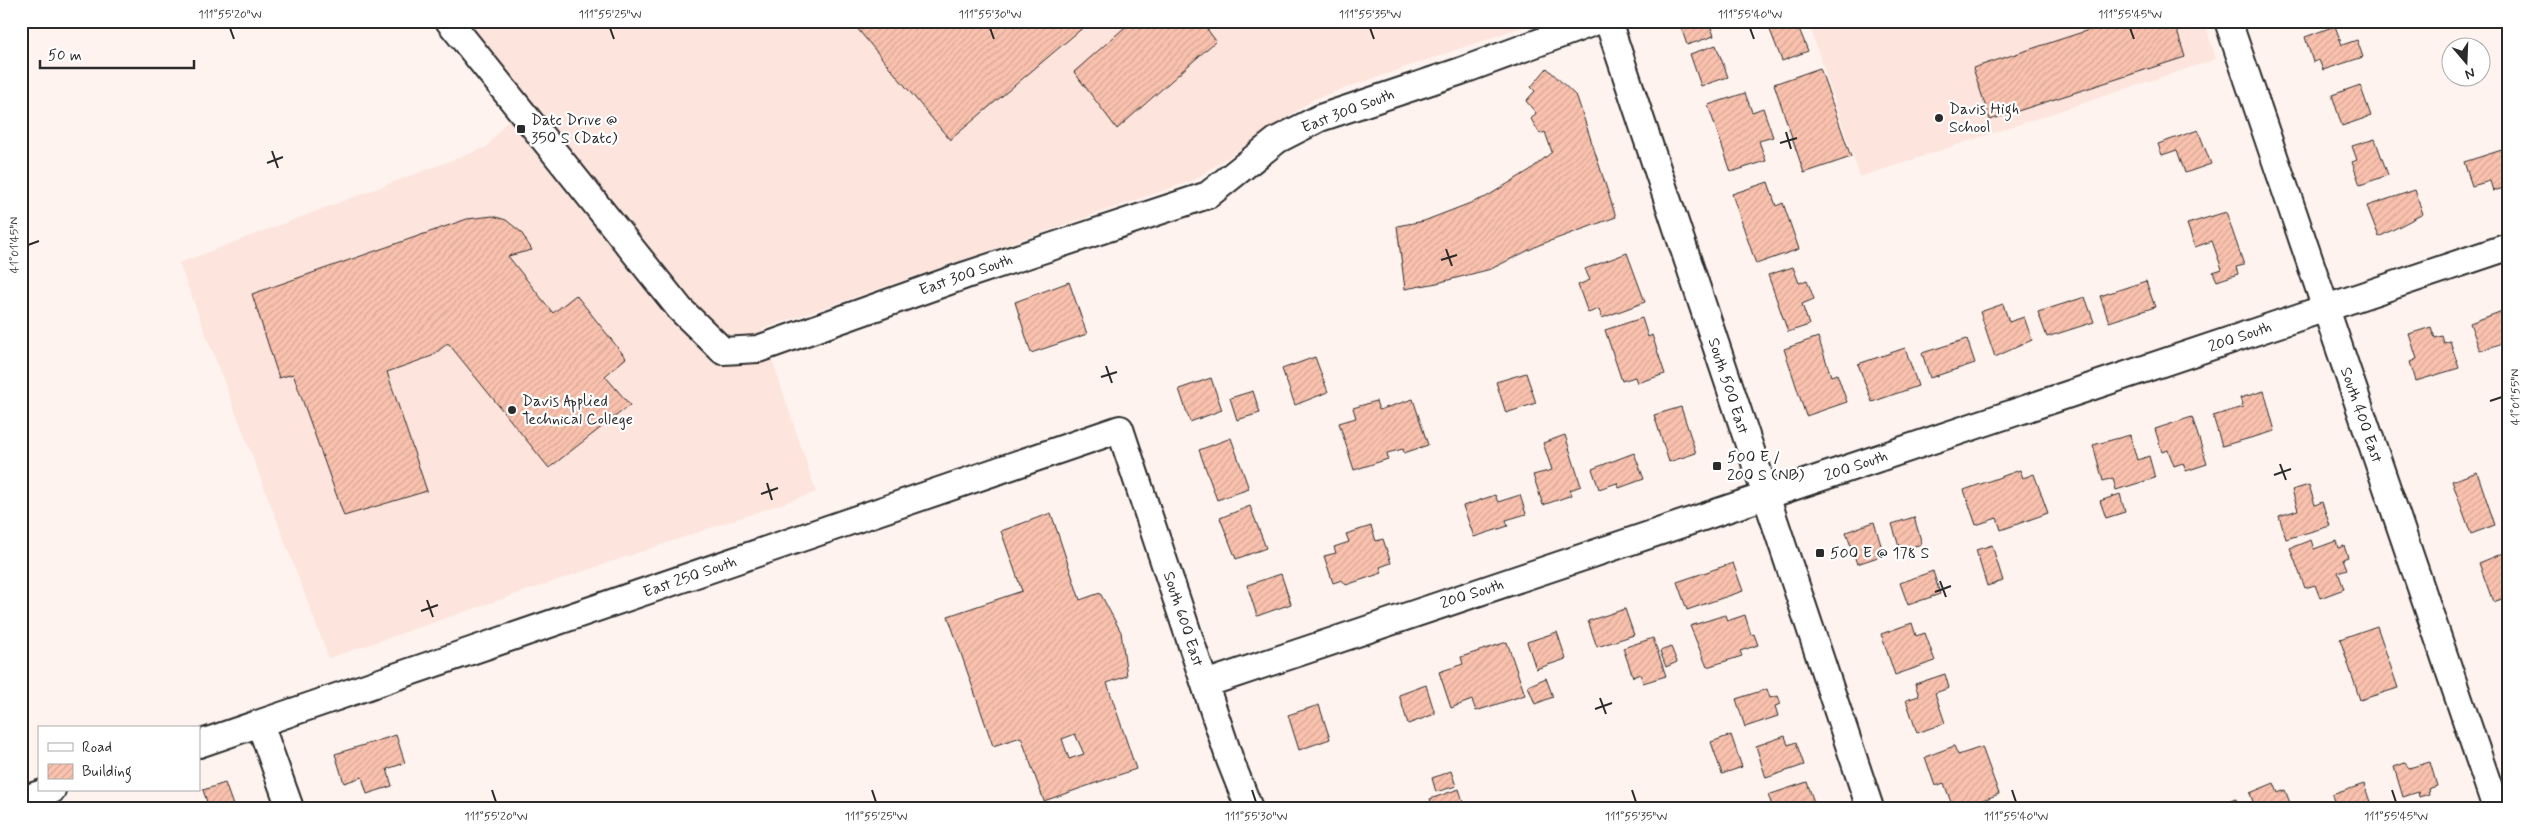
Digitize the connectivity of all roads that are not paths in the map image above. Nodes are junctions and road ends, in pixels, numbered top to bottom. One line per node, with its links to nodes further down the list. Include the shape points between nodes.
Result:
1 (449, 21): 2 (street, East 300 South, via 680,309 723,351 758,348 1208,195 1277,140 1320,118)
2 (1597, 21)
3 (1608, 21): 8 (street, South 500 East)
4 (2228, 21): 6 (street, South 400 East)
5 (2508, 247): 6 (street, 200 South)
6 (2324, 309): 8 (street, 200 South); 17 (street, South 400 East)
7 (1120, 430): 9 (street, South 600 East); 10 (street, East 250 South)
8 (1765, 496): 9 (street, 200 South); 16 (street, South 500 East)
9 (1205, 684): 15 (street, South 600 East)
10 (260, 724): 11 (street, East 250 South); 14 (street)
11 (200, 744)
12 (46, 792): 13 (street)
13 (21, 800)
14 (290, 808)
15 (1249, 808)
16 (1870, 808)
17 (2496, 808)

